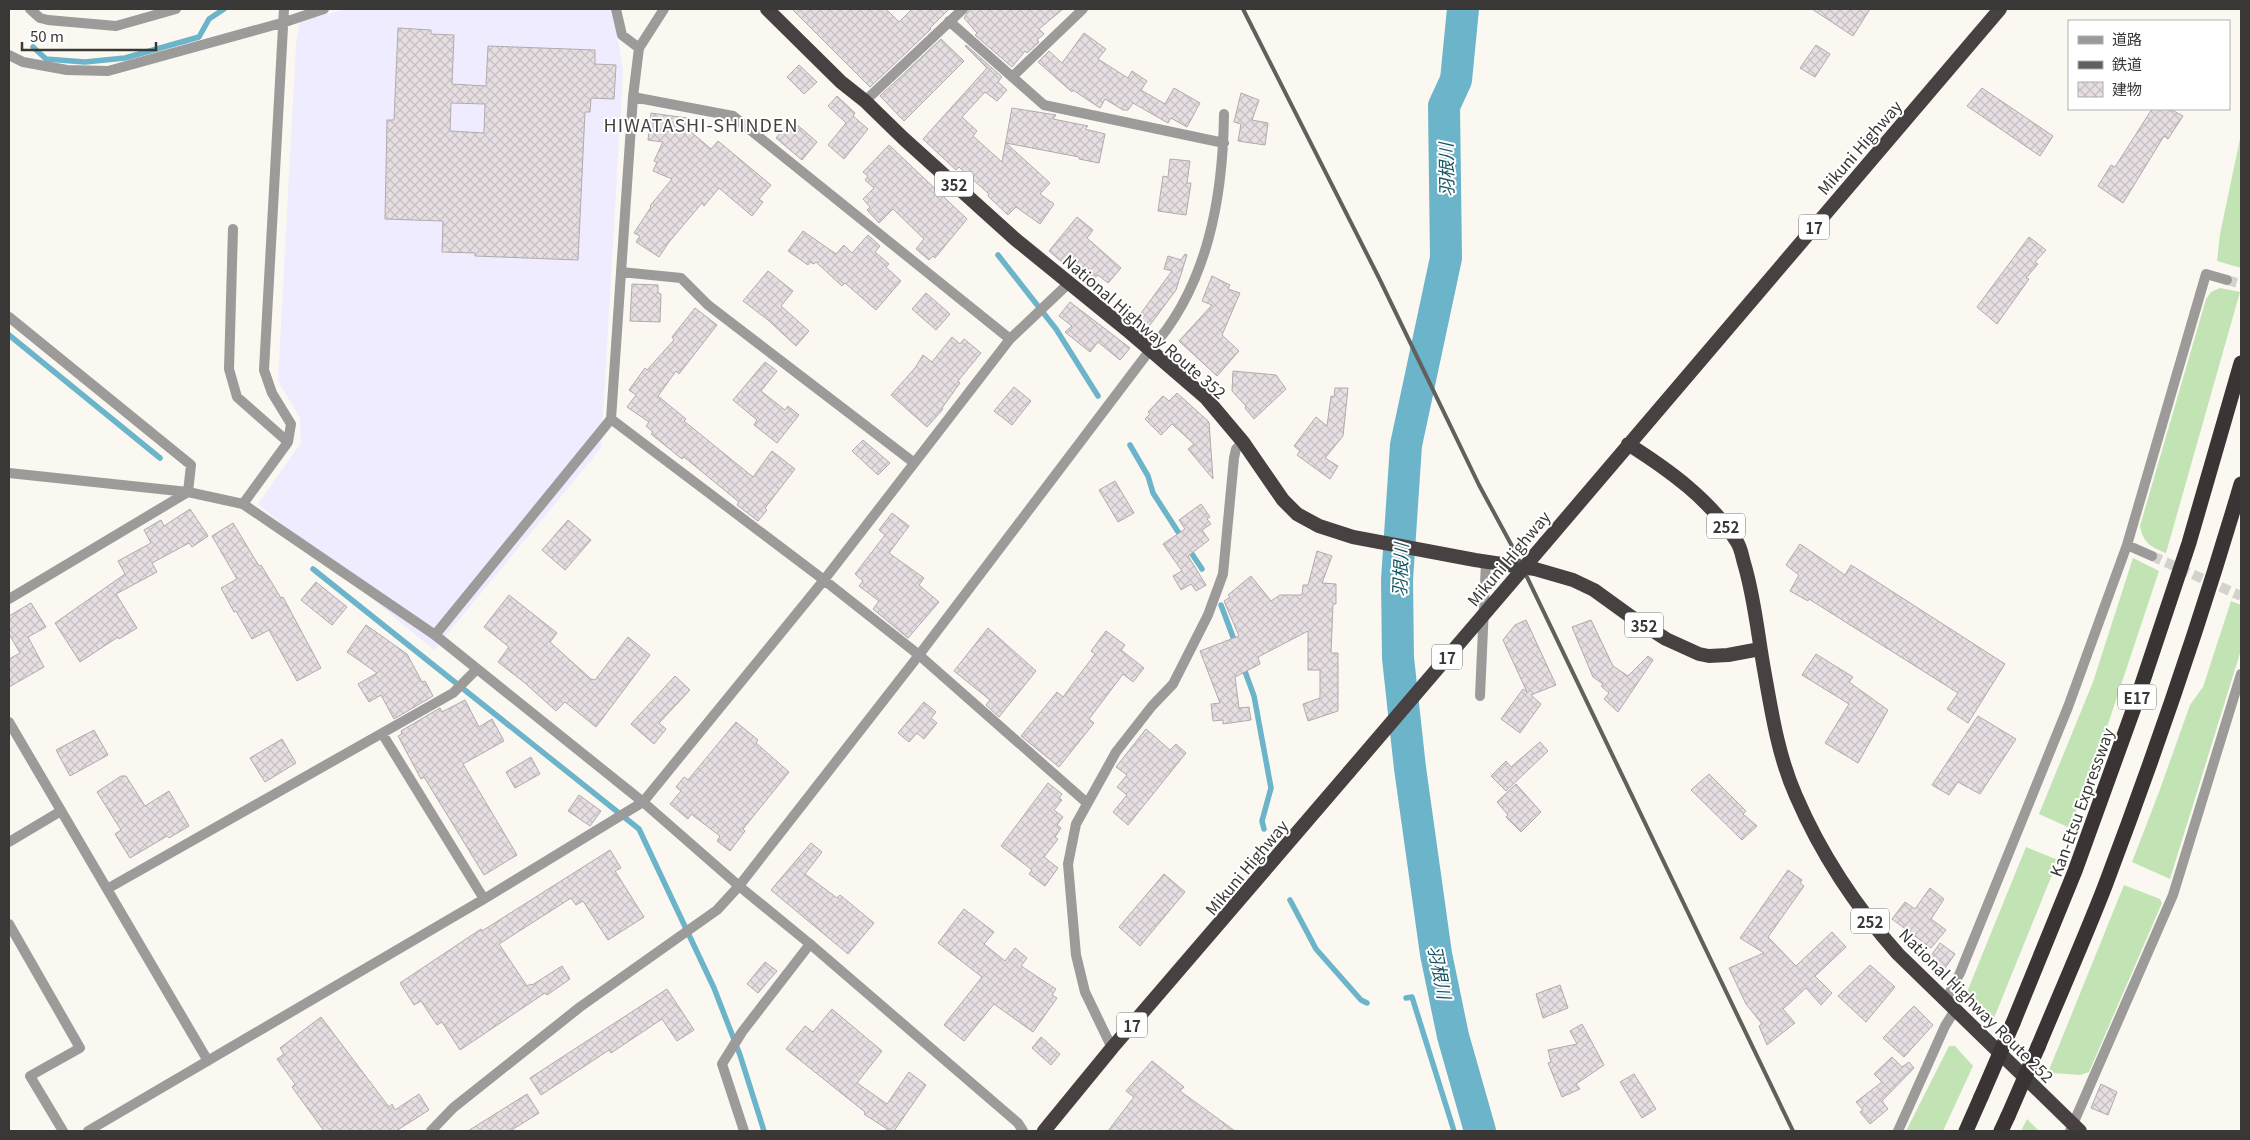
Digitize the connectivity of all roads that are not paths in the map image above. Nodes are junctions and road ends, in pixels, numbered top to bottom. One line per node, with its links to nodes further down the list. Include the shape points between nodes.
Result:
1 (30, 9): 2 (street, via 48,20 116,26)
2 (176, 9)
3 (284, 9): 12 (street)
4 (324, 9): 12 (street)
5 (616, 9): 13 (street, via 622,36)
6 (664, 9): 13 (street)
7 (767, 9): 17 (highway, National Highway Route 352 / 352, via 841,82)
8 (962, 9): 11 (street)
9 (1083, 9): 15 (street)
10 (2000, 9): 31 (highway, Mikuni Highway / 17)
11 (949, 21): 15 (street); 17 (street)
12 (285, 22): 14 (street, via 108,71 67,70 23,62); 29 (street, via 264,370 272,393 291,424)
13 (639, 48): 16 (street)
14 (9, 55)
15 (1012, 76): 19 (street, via 1044,106)
16 (632, 97): 21 (street); 25 (street, via 733,116)
17 (865, 101): 23 (highway, National Highway Route 352 / 352, via 960,190)
18 (1224, 114): 19 (street)
19 (1224, 143): 26 (street, via 1220,186 1205,255 1181,308)
20 (233, 229): 29 (street, via 229,369 237,396)
21 (621, 272): 28 (street); 32 (street, via 681,278 708,305)
22 (2227, 280): 37 (street, via 2206,274)
23 (1069, 283): 25 (street); 26 (highway, National Highway Route 352 / 352)
24 (9, 317): 35 (street, via 191,465)
25 (1010, 339): 32 (street)
26 (1150, 350): 30 (highway, National Highway Route 352 / 352, via 1206,398); 44 (street)
27 (2241, 363): 70 (highway, Kan-Etsu Expressway / E17, bridge, via 2189,543 2138,696 2075,871 2014,1024)
28 (611, 419): 40 (street); 42 (street)
29 (288, 442): 36 (street)
30 (1243, 442): 39 (highway, National Highway Route 352 / 352, via 1283,500 1297,514 1319,526 1360,539); 51 (street, via 1236,449 1234,458 1222,574 1208,615 1174,684 1116,752)
31 (1628, 444): 43 (highway, 252, via 1674,476 1720,516 1738,544 1750,584); 60 (highway, Mikuni Highway / 17, bridge)
32 (914, 462): 40 (street)
33 (9, 473): 35 (street)
34 (2241, 484): 71 (highway, E17, bridge, via 2222,552 2104,887)
35 (188, 492): 36 (street); 41 (street)
36 (243, 504): 42 (street)
37 (2127, 545): 38 (street); 59 (street, via 2068,707 1960,973)
38 (2152, 556)
39 (1480, 561): 43 (highway, National Highway Route 352 / 352, via 1535,569 1573,580 1594,590 1666,638 1699,654 1728,655); 47 (street)
40 (824, 580): 44 (street); 50 (street)
41 (9, 599)
42 (435, 635): 45 (street)
43 (1760, 649): 59 (highway, National Highway Route 252 / 252, via 1784,760 1795,795 1822,848 1874,927)
44 (919, 655): 51 (street); 54 (street)
45 (476, 670): 49 (street, via 453,694); 50 (street)
46 (2241, 674): 62 (street, via 2173,895)
47 (1480, 696)
48 (9, 722): 52 (street)
49 (383, 735): 55 (street); 56 (street)
50 (643, 802): 54 (street); 56 (street)
51 (1087, 803): 60 (street, via 1076,824 1068,864 1076,955 1085,992)
52 (61, 811): 53 (street); 55 (street)
53 (9, 842)
54 (739, 886): 58 (street); 65 (street, via 717,910 580,1007 453,1108)
55 (107, 889): 61 (street)
56 (484, 899): 61 (street)
57 (9, 924): 63 (street, via 80,1048 30,1076)
58 (810, 944): 66 (street, via 742,1032 722,1064); 67 (street, via 1018,1123)
59 (1950, 1006): 62 (highway, National Highway Route 252 / 252); 69 (street, via 1945,1026)
60 (1112, 1048): 68 (highway, Mikuni Highway / 17)
61 (208, 1061): 64 (street)
62 (2075, 1129)
63 (63, 1131)
64 (88, 1131)
65 (431, 1131)
66 (744, 1131)
67 (1023, 1131)
68 (1044, 1131)
69 (1898, 1131)
70 (1966, 1131)
71 (2001, 1131)

